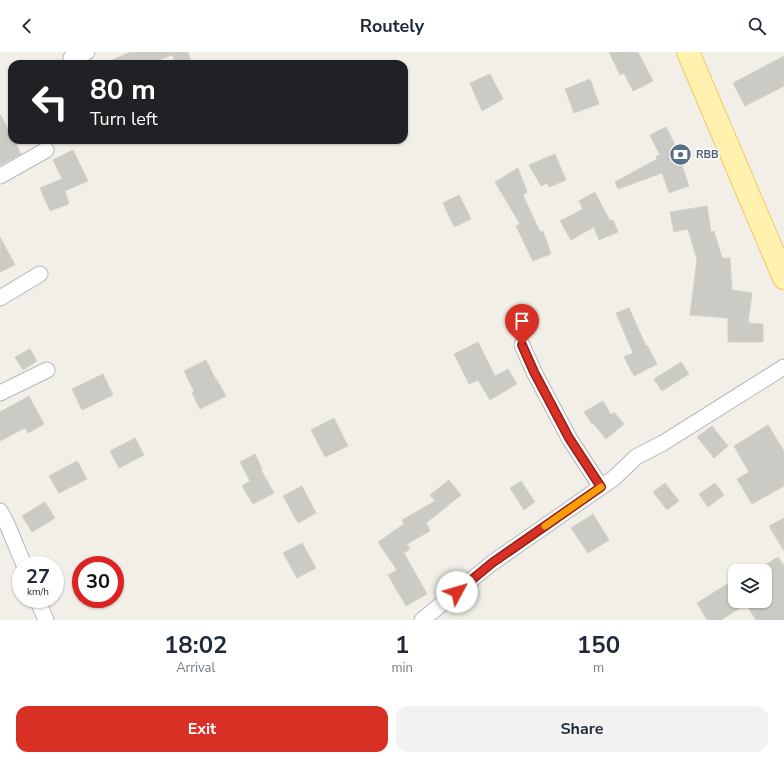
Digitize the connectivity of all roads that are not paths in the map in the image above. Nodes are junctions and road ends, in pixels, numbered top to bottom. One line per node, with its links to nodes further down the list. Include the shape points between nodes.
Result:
1 (87, 52): 3 (street)
2 (688, 52): 7 (main road)
3 (71, 58)
4 (46, 150): 5 (street)
5 (0, 176)
6 (40, 274): 8 (street)
7 (784, 278)
8 (0, 298)
9 (522, 345): 13 (street, via 569,438)
10 (784, 367): 13 (street, via 663,443 636,457)
11 (47, 370): 12 (street)
12 (0, 393)
13 (601, 487): 18 (street, via 492,563)
14 (0, 510): 15 (street)
15 (20, 556)
16 (41, 608): 17 (street)
17 (46, 620)
18 (422, 620)

